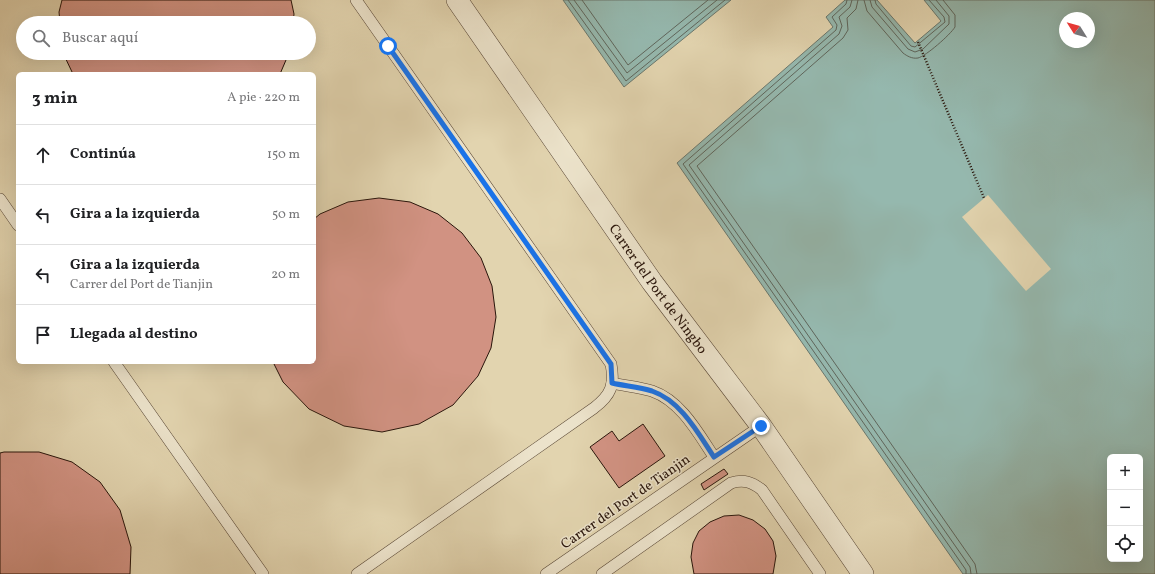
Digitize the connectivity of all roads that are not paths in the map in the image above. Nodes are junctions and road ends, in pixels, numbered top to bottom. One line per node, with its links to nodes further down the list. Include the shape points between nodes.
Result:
1 (356, 0): 6 (lane, via 611,364)
2 (457, 0): 7 (street, Carrer del Port de Ningbo, via 652,282)
3 (0, 199): 4 (lane)
4 (16, 222)
5 (115, 364): 9 (lane)
6 (612, 383): 8 (lane, via 651,391 670,400 679,408); 10 (lane, via 605,400)
7 (761, 426): 8 (lane, Carrer del Port de Tianjin); 14 (street, Carrer del Port de Ningbo)
8 (714, 457): 11 (lane, Carrer del Port de Tianjin)
9 (263, 574)
10 (357, 574)
11 (546, 574)
12 (602, 574): 13 (lane, via 739,480 755,484 762,490)
13 (820, 574)
14 (863, 574)

